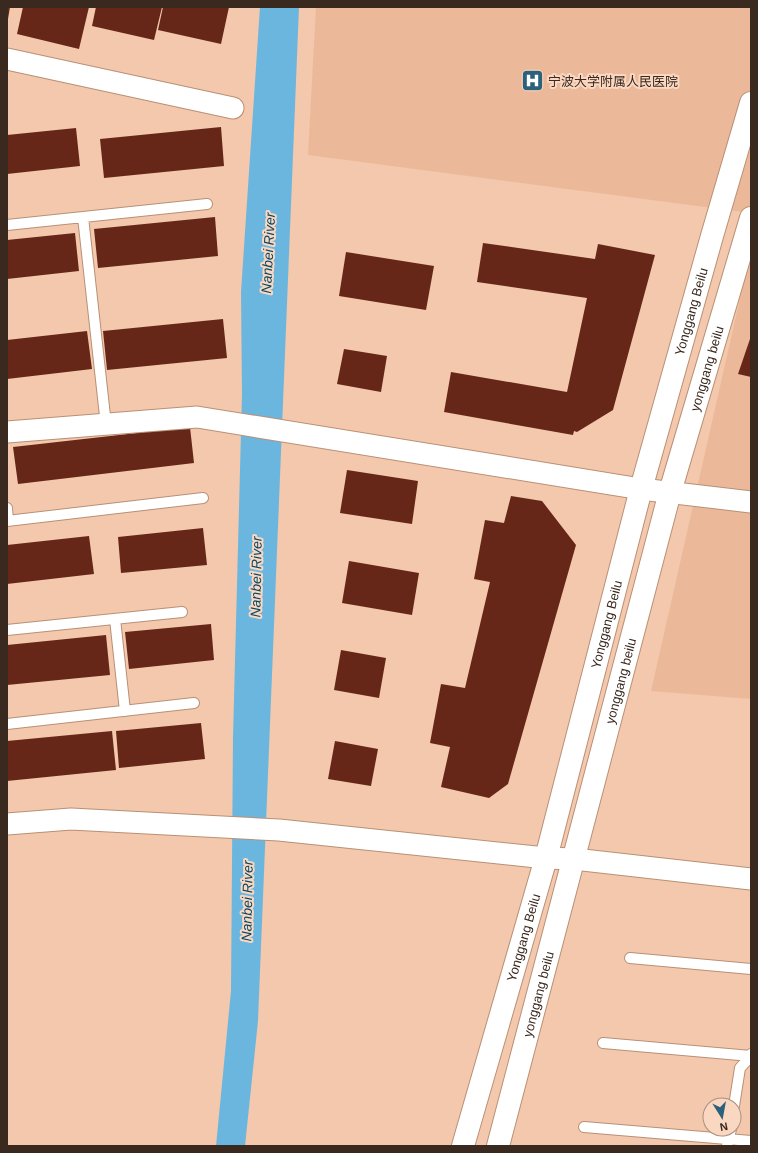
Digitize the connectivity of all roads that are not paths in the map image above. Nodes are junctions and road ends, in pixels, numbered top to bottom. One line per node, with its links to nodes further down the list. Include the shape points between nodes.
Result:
1 (7, 59): 3 (street)
2 (751, 102): 10 (main road, Yonggang Beilu)
3 (233, 108)
4 (207, 204): 5 (lane)
5 (83, 217): 7 (lane); 8 (lane)
6 (751, 218): 11 (main road, yonggang beilu)
7 (7, 225)
8 (106, 425): 9 (street); 10 (street, via 197,417)
9 (7, 432)
10 (641, 489): 11 (street); 23 (main road, Yonggang Beilu)
11 (670, 492): 13 (street); 24 (main road, yonggang beilu)
12 (203, 498): 15 (lane)
13 (751, 502)
14 (7, 508): 15 (lane)
15 (8, 521)
16 (182, 612): 17 (lane)
17 (115, 619): 18 (lane); 20 (lane)
18 (7, 630)
19 (194, 703): 20 (lane)
20 (125, 711): 21 (lane)
21 (7, 724)
22 (7, 824): 23 (street, via 71,820 270,830)
23 (546, 858): 24 (street); 34 (main road, Yonggang Beilu)
24 (574, 859): 25 (street); 35 (main road, yonggang beilu)
25 (751, 879)
26 (630, 958): 27 (lane)
27 (751, 969)
28 (604, 1043): 29 (lane)
29 (751, 1055): 30 (lane, via 740,1068)
30 (735, 1097)
31 (584, 1127): 32 (lane)
32 (729, 1138): 33 (lane)
33 (751, 1141)
34 (463, 1146)
35 (498, 1146)

